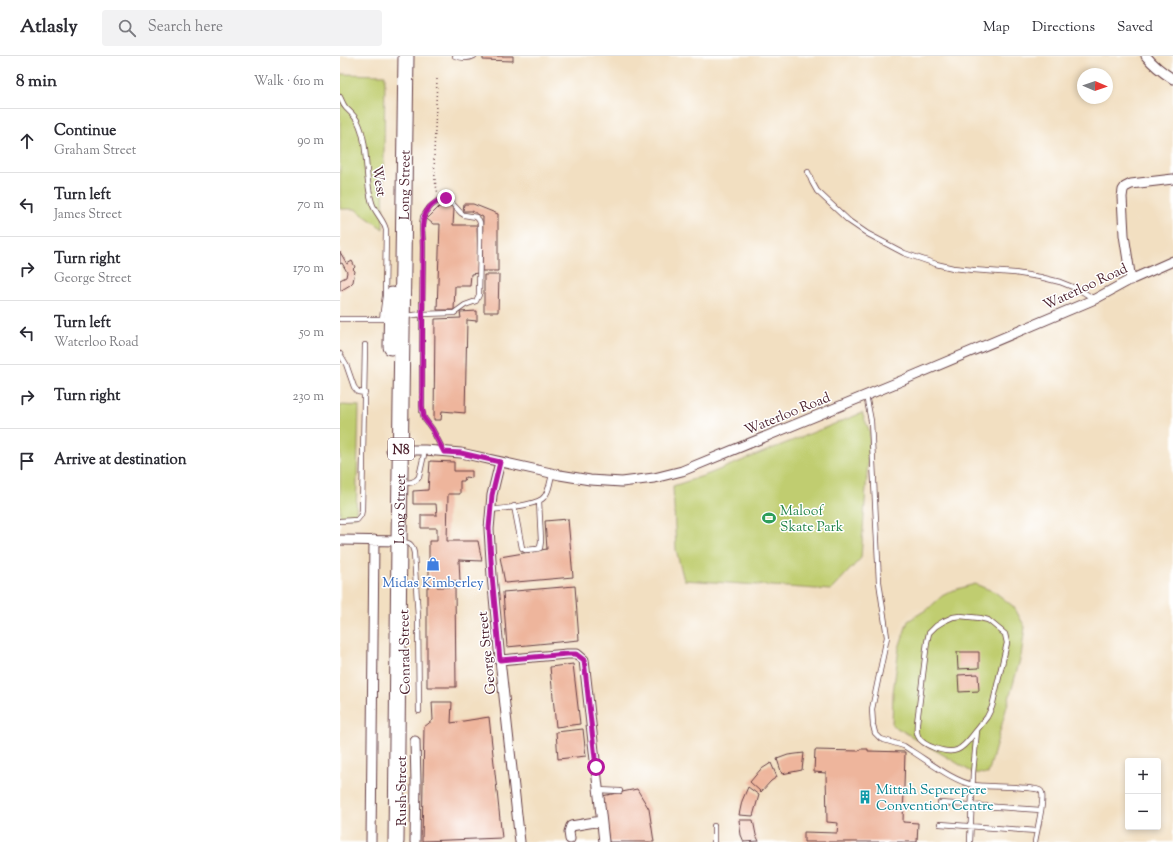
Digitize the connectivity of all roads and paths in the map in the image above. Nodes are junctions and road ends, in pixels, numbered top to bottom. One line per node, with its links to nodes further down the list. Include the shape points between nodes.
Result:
1 (396, 56): 16 (highway, Long Street / N8)
2 (406, 56): 16 (highway, Long Street / N8)
3 (455, 56): 4 (lane)
4 (474, 56)
5 (1146, 56): 7 (street, via 1152,64)
6 (437, 79): 11 (path, via 434,154 435,181)
7 (1173, 79)
8 (340, 97): 16 (lane, West, via 358,123 371,199 386,230 385,296)
9 (808, 172): 14 (lane, via 817,191 849,221 904,253 953,268 1040,277 1080,290)
10 (1173, 179): 13 (street, via 1125,187 1122,197 1124,235)
11 (440, 199): 15 (lane, via 423,217); 15 (lane, via 448,199 464,215 480,220 479,295 476,301 454,313)
12 (1173, 260): 13 (street, Waterloo Road)
13 (1131, 280): 14 (street, Waterloo Road)
14 (1094, 299): 21 (street, Waterloo Road)
15 (422, 314): 16 (lane); 24 (lane, via 422,411)
16 (392, 318): 17 (lane); 22 (highway, Long Street / N8)
17 (340, 319)
18 (365, 345): 20 (lane)
19 (340, 354): 20 (lane, via 354,387 358,392)
20 (364, 393): 31 (lane, via 361,515 357,520)
21 (866, 395): 26 (street, Waterloo Road, via 668,475 622,482); 39 (lane, via 871,421 879,582 887,638 872,709 875,733 881,739 904,746 949,776)
22 (396, 450): 23 (street, Waterloo Road); 27 (highway, Long Street / N8); 34 (highway, Long Street / N8)
23 (425, 450): 24 (street, Waterloo Road); 27 (lane, via 417,480)
24 (444, 452): 25 (street, Waterloo Road, via 461,453)
25 (500, 462): 26 (street, Waterloo Road); 30 (street, George Street)
26 (552, 474): 28 (lane, via 549,488)
27 (400, 483): 34 (highway, Long Street / N8)
28 (539, 501): 29 (lane); 29 (lane, via 542,541 540,548 537,549 522,548)
29 (514, 506): 30 (lane)
30 (490, 510): 35 (street, George Street, via 492,576)
31 (340, 521)
32 (340, 540): 33 (street, Conrad Street)
33 (374, 540): 34 (street, Conrad Street); 51 (street, Long Street)
34 (394, 541): 36 (lane, Conrad Street, via 410,543 414,553); 52 (highway, Long Street / N8); 53 (highway, Long Street / N8)
35 (500, 660): 40 (street, via 567,654 576,654 584,660); 55 (street, George Street)
36 (419, 711)
37 (977, 730): 37 (lane, via 956,750 934,748 918,736 917,723 929,633 952,617 988,620 999,628 1006,638 992,707); 39 (lane)
38 (415, 741): 54 (street, Rush Street)
39 (973, 785): 43 (lane); 44 (lane, via 1041,791)
40 (598, 790): 41 (lane); 45 (street)
41 (620, 791)
42 (940, 803): 43 (lane)
43 (972, 805): 44 (lane); 48 (lane)
44 (1041, 810): 49 (lane)
45 (601, 821): 50 (street, via 571,826); 56 (street)
46 (940, 824): 48 (lane)
47 (714, 826): 57 (lane)
48 (971, 827): 49 (lane); 58 (lane)
49 (1037, 832): 59 (lane)
50 (570, 838)
51 (371, 842)
52 (386, 842)
53 (396, 842)
54 (415, 842)
55 (520, 842)
56 (604, 842)
57 (714, 842)
58 (970, 842)
59 (1035, 842)

